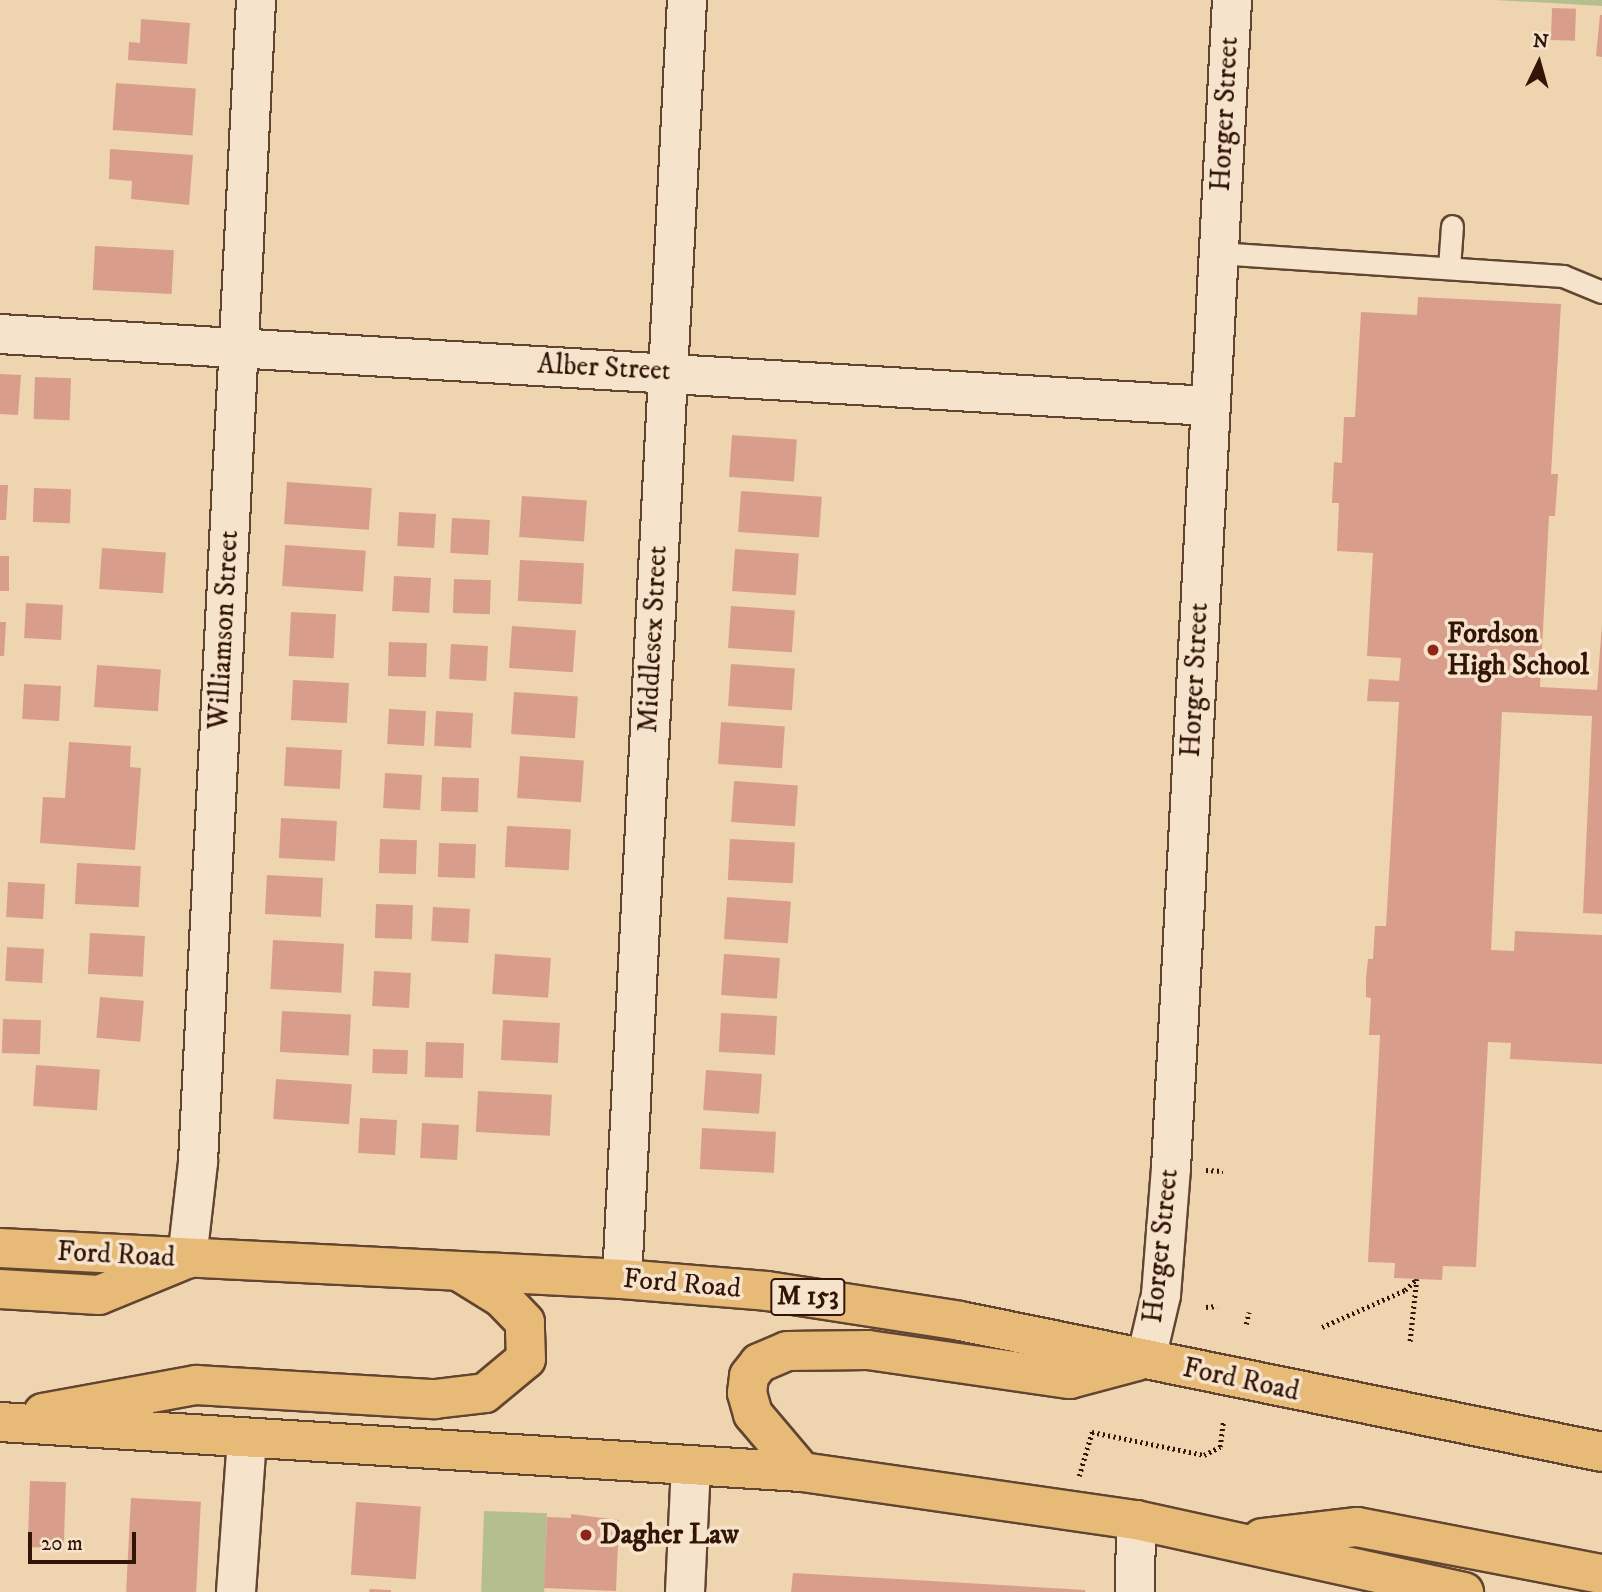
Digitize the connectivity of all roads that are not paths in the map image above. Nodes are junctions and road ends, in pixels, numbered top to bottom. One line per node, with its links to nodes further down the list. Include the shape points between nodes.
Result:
1 (256, 0): 9 (street, Williamson Street)
2 (687, 0): 10 (street, Middlesex Street)
3 (1232, 0): 5 (street, Horger Street)
4 (1452, 226): 6 (lane)
5 (1217, 253): 6 (lane); 11 (street, Horger Street)
6 (1449, 268): 7 (lane, via 1563,276)
7 (1602, 292)
8 (0, 334): 9 (street, Alber Street)
9 (237, 347): 10 (street, Alber Street); 13 (street, Williamson Street, via 198,1162)
10 (665, 372): 11 (street, Alber Street); 15 (street, Middlesex Street)
11 (1208, 406): 17 (street, Horger Street, via 1171,1168 1161,1295)
12 (0, 1248): 13 (main road, Ford Road / M 153)
13 (187, 1259): 14 (main road, Ford Road / M 153); 16 (main road, via 99,1295)
14 (459, 1273): 15 (main road, Ford Road / M 153); 18 (main road, via 502,1298 525,1322 526,1359 485,1393 435,1399 196,1385)
15 (622, 1279): 17 (main road, Ford Road / M 153, via 795,1295 960,1321)
16 (0, 1289)
17 (1146, 1359): 20 (main road, Ford Road / M 153); 22 (main road, via 1070,1379 868,1350 787,1351 760,1363 749,1376 747,1393 753,1414)
18 (0, 1422): 19 (main road)
19 (247, 1438): 21 (main road); 26 (street)
20 (1602, 1452)
21 (691, 1465): 22 (main road); 27 (street)
22 (802, 1472): 23 (main road)
23 (1136, 1520): 24 (main road); 28 (street)
24 (1229, 1541): 25 (main road, via 1357,1527); 29 (main road)
25 (1602, 1574)
26 (236, 1592)
27 (685, 1592)
28 (1135, 1592)
29 (1464, 1592)

